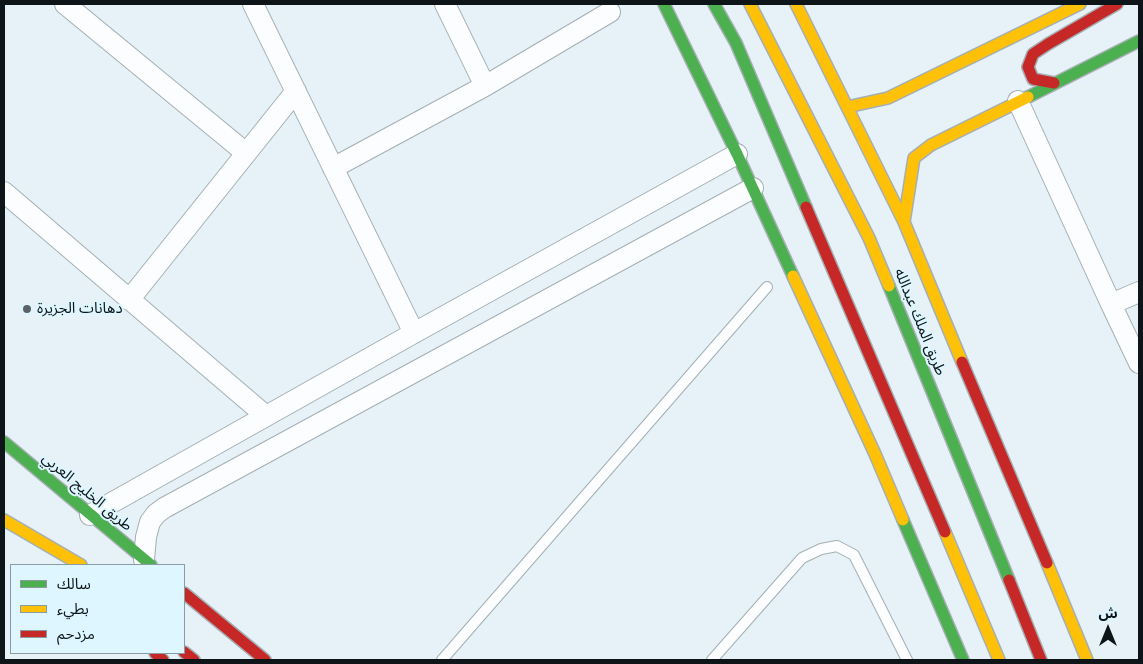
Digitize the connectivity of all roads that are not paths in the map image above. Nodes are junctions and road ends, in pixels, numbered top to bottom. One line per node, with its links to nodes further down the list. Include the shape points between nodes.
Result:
1 (65, 4): 17 (street)
2 (253, 4): 14 (street)
3 (445, 4): 13 (street)
4 (664, 4): 18 (main road)
5 (714, 4): 46 (main road, via 736,43)
6 (750, 4): 47 (main road, طريق الملك عبدالله, via 870,238)
7 (796, 4): 16 (main road)
8 (1080, 4): 16 (main road, via 888,98)
9 (1117, 4): 12 (main road, via 1033,54 1028,67 1033,79)
10 (610, 12): 13 (street)
11 (1139, 41): 12 (main road)
12 (1054, 83): 15 (main road)
13 (485, 86): 19 (street)
14 (296, 91): 17 (street); 19 (street)
15 (1018, 101): 22 (main road, via 931,145 914,158); 26 (street)
16 (847, 107): 22 (main road)
17 (246, 153): 25 (street)
18 (737, 154): 20 (main road); 27 (street)
19 (333, 168): 27 (street)
20 (753, 188): 32 (street); 45 (main road, via 875,454)
21 (4, 192): 25 (street)
22 (904, 222): 48 (main road)
23 (767, 287): 42 (lane)
24 (1139, 292): 26 (street)
25 (129, 300): 29 (street)
26 (1112, 304): 28 (street)
27 (414, 333): 29 (street)
28 (1139, 364)
29 (266, 416): 31 (street)
30 (4, 442): 33 (main road, طريق الخليج العربي)
31 (150, 481): 32 (street); 33 (street)
32 (164, 508): 36 (street, via 150,522 146,537)
33 (90, 515): 36 (main road, طريق الخليج العربي)
34 (4, 522): 35 (main road); 37 (main road)
35 (38, 553)
36 (147, 562)
37 (78, 564)
38 (185, 594): 41 (main road)
39 (185, 599): 40 (main road)
40 (205, 625)
41 (265, 660)
42 (442, 660)
43 (712, 660): 44 (lane, via 802,558 837,546 854,555)
44 (908, 660)
45 (963, 660)
46 (999, 660)
47 (1041, 660)
48 (1087, 660)

